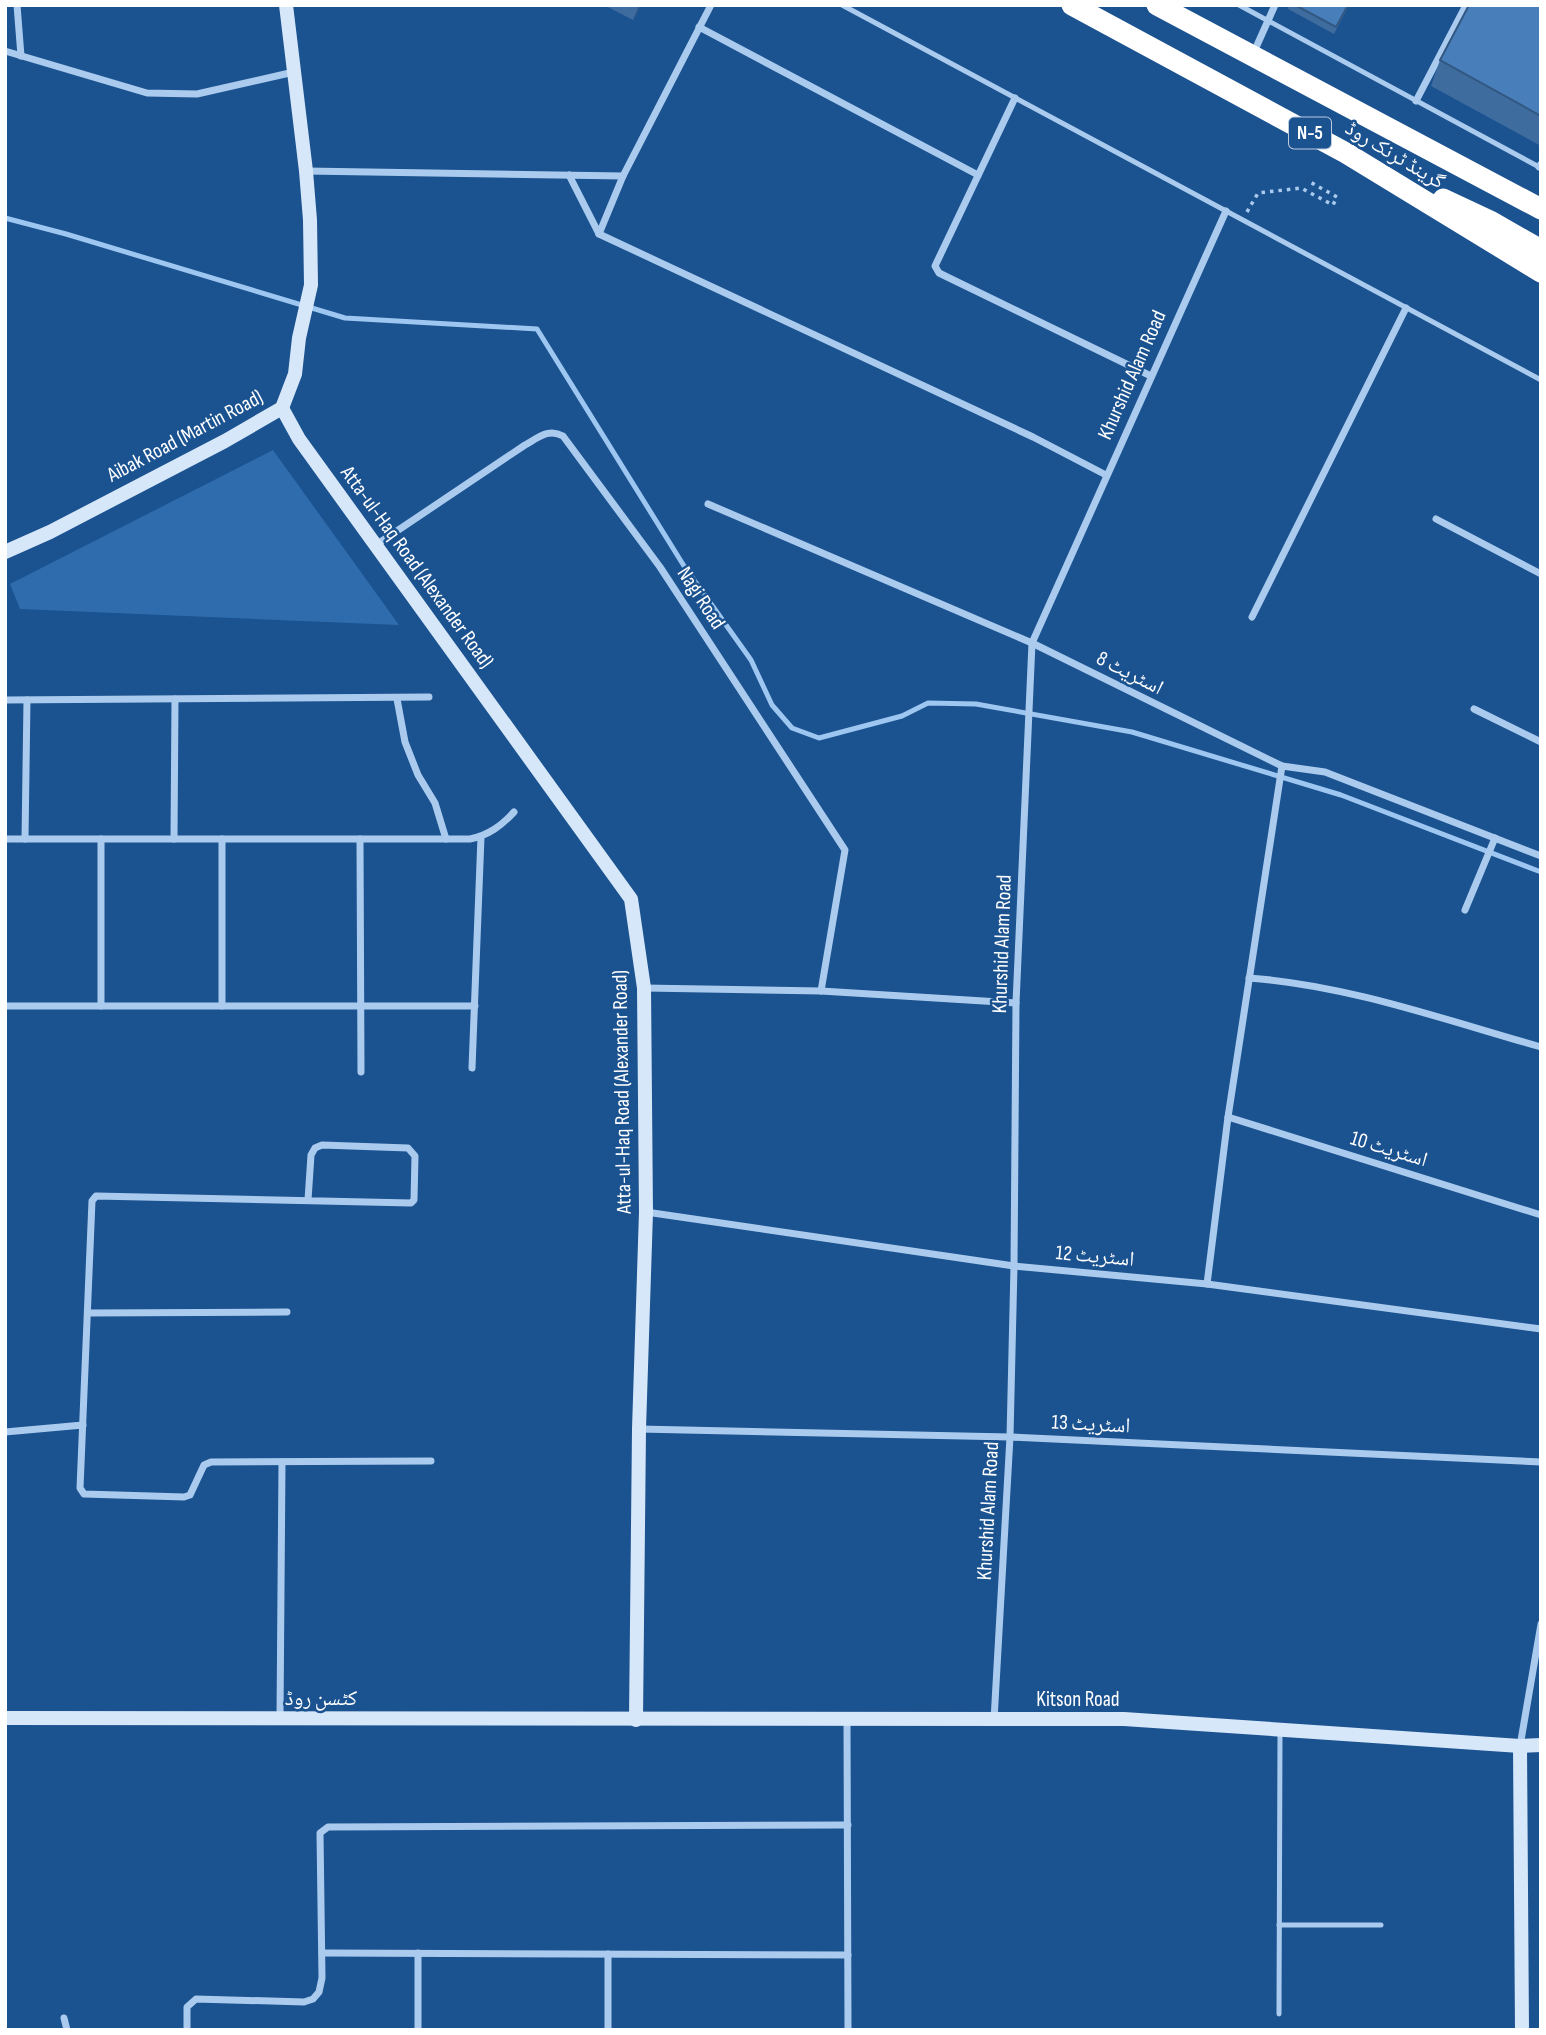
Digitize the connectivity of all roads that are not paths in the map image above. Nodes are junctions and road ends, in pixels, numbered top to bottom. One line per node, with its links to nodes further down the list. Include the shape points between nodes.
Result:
1 (17, 5): 13 (street)
2 (286, 5): 15 (street, Aibak Road (Martin Road))
3 (711, 5): 11 (street)
4 (842, 5): 16 (lane)
5 (1072, 5): 18 (highway, گرینڈ ٹرنک روڈ / N-5)
6 (1157, 5): 14 (highway, گرینڈ ٹرنک روڈ / N-5)
7 (1239, 5): 10 (lane)
8 (1275, 5): 10 (street)
9 (1466, 5): 17 (street)
10 (1268, 22): 14 (street); 17 (lane)
11 (699, 27): 23 (street); 24 (street)
12 (5, 51): 13 (street)
13 (21, 56): 15 (street, via 147,93 197,94)
14 (1252, 56): 21 (highway, گرینڈ ٹرنک روڈ / N-5)
15 (294, 72): 20 (street, Aibak Road (Martin Road))
16 (1015, 98): 23 (street); 26 (lane)
17 (1416, 101): 19 (lane)
18 (1346, 153): 29 (highway); 30 (highway, گرینڈ ٹرنک روڈ / N-5)
19 (1540, 166)
20 (306, 171): 22 (street); 34 (street, Aibak Road (Martin Road), via 311,285 295,374)
21 (1471, 171): 25 (highway, گرینڈ ٹرنک روڈ / N-5); 27 (highway)
22 (569, 175): 24 (street); 28 (street)
23 (978, 175): 32 (street, via 935,266 939,273)
24 (623, 176): 28 (street)
25 (1541, 209)
26 (1226, 211): 31 (lane); 32 (street, Khurshid Alam Road)
27 (1541, 214)
28 (600, 234): 35 (street)
29 (1541, 250)
30 (1541, 272)
31 (1406, 308): 33 (lane); 41 (street)
32 (1151, 376): 35 (street, Khurshid Alam Road)
33 (1541, 380)
34 (282, 408): 38 (street, Atta-ul-Haq Road (Alexander Road), via 299,439); 39 (street, Aibak Road (Martin Road))
35 (1106, 475): 42 (street, Khurshid Alam Road)
36 (708, 504): 42 (street, اسٹریٹ 8)
37 (1436, 519): 40 (street)
38 (376, 545): 64 (street, Atta-ul-Haq Road (Alexander Road), via 631,899); 65 (street, Nagi Road, via 525,444 546,433 564,436 660,567 845,850)
39 (5, 552)
40 (1541, 574)
41 (1252, 617)
42 (1032, 643): 50 (street, اسٹریٹ 8); 66 (street, Khurshid Alam Road)
43 (429, 697): 47 (street)
44 (5, 699): 45 (street)
45 (27, 699): 46 (street); 54 (street)
46 (175, 699): 47 (street); 56 (street)
47 (397, 699): 59 (street, via 405,742 435,803)
48 (1474, 709): 49 (street)
49 (1541, 742)
50 (1281, 769): 60 (street, اسٹریٹ 8, via 1325,772); 63 (street)
51 (514, 812): 52 (street)
52 (481, 837): 59 (street); 71 (street)
53 (5, 839): 54 (street)
54 (25, 839): 55 (street)
55 (101, 839): 56 (street); 68 (street)
56 (174, 839): 57 (street)
57 (222, 839): 58 (street); 69 (street)
58 (360, 839): 59 (street); 70 (street)
59 (446, 839)
60 (1494, 841): 61 (street, اسٹریٹ 8); 62 (street)
61 (1541, 856)
62 (1465, 910)
63 (1249, 978): 72 (street, via 1331,989); 75 (street)
64 (645, 988): 65 (street); 77 (street, Atta-ul-Haq Road (Alexander Road))
65 (821, 990): 66 (street)
66 (1016, 1003): 79 (street, Khurshid Alam Road)
67 (5, 1006): 68 (street)
68 (101, 1006): 69 (street)
69 (222, 1006): 70 (street)
70 (360, 1006): 71 (street); 74 (street)
71 (475, 1006): 73 (street)
72 (1541, 1047)
73 (472, 1068)
74 (361, 1072)
75 (1228, 1117): 78 (street, اسٹریٹ 10); 80 (street)
76 (308, 1200): 76 (street, via 311,1154 322,1145 408,1148 415,1156 411,1203); 82 (street, via 96,1196 92,1201)
77 (646, 1212): 79 (street, اسٹریٹ 12); 85 (street, Atta-ul-Haq Road (Alexander Road))
78 (1541, 1215)
79 (1014, 1266): 80 (street, اسٹریٹ 12); 87 (street, Khurshid Alam Road)
80 (1206, 1284): 83 (street, اسٹریٹ 12)
81 (287, 1312): 82 (street)
82 (88, 1313): 84 (street)
83 (1541, 1329)
84 (83, 1425): 86 (street); 89 (street, via 80,1488 84,1494 184,1497 190,1495 204,1465 211,1462)
85 (639, 1429): 87 (street, اسٹریٹ 13); 94 (street, Atta-ul-Haq Road (Alexander Road))
86 (5, 1432)
87 (1010, 1437): 90 (street, اسٹریٹ 13); 96 (street, Khurshid Alam Road)
88 (431, 1461): 89 (street)
89 (282, 1462): 93 (street)
90 (1541, 1462)
91 (1541, 1624): 99 (street)
92 (5, 1718): 93 (street, کٹسن روڈ)
93 (280, 1718): 94 (street, کٹسن روڈ)
94 (636, 1720): 95 (street, Kitson Road)
95 (847, 1720): 96 (street, Kitson Road); 100 (street)
96 (994, 1720): 97 (street, Kitson Road, via 1124,1719)
97 (1280, 1730): 99 (street, Kitson Road); 101 (lane)
98 (1541, 1745): 99 (street, Kitson Road)
99 (1520, 1746): 114 (street)
100 (848, 1825): 103 (street, via 328,1827 320,1833); 106 (street)
101 (1279, 1925): 102 (lane); 107 (lane)
102 (1381, 1925)
103 (322, 1953): 104 (street); 110 (street, via 322,1978 313,1999 196,1999 187,2007)
104 (418, 1953): 105 (street); 111 (street)
105 (608, 1954): 106 (street); 112 (street)
106 (848, 1955): 113 (street)
107 (1279, 2014)
108 (64, 2018): 109 (street)
109 (66, 2030)
110 (187, 2030)
111 (418, 2030)
112 (608, 2030)
113 (848, 2030)
114 (1522, 2030)

